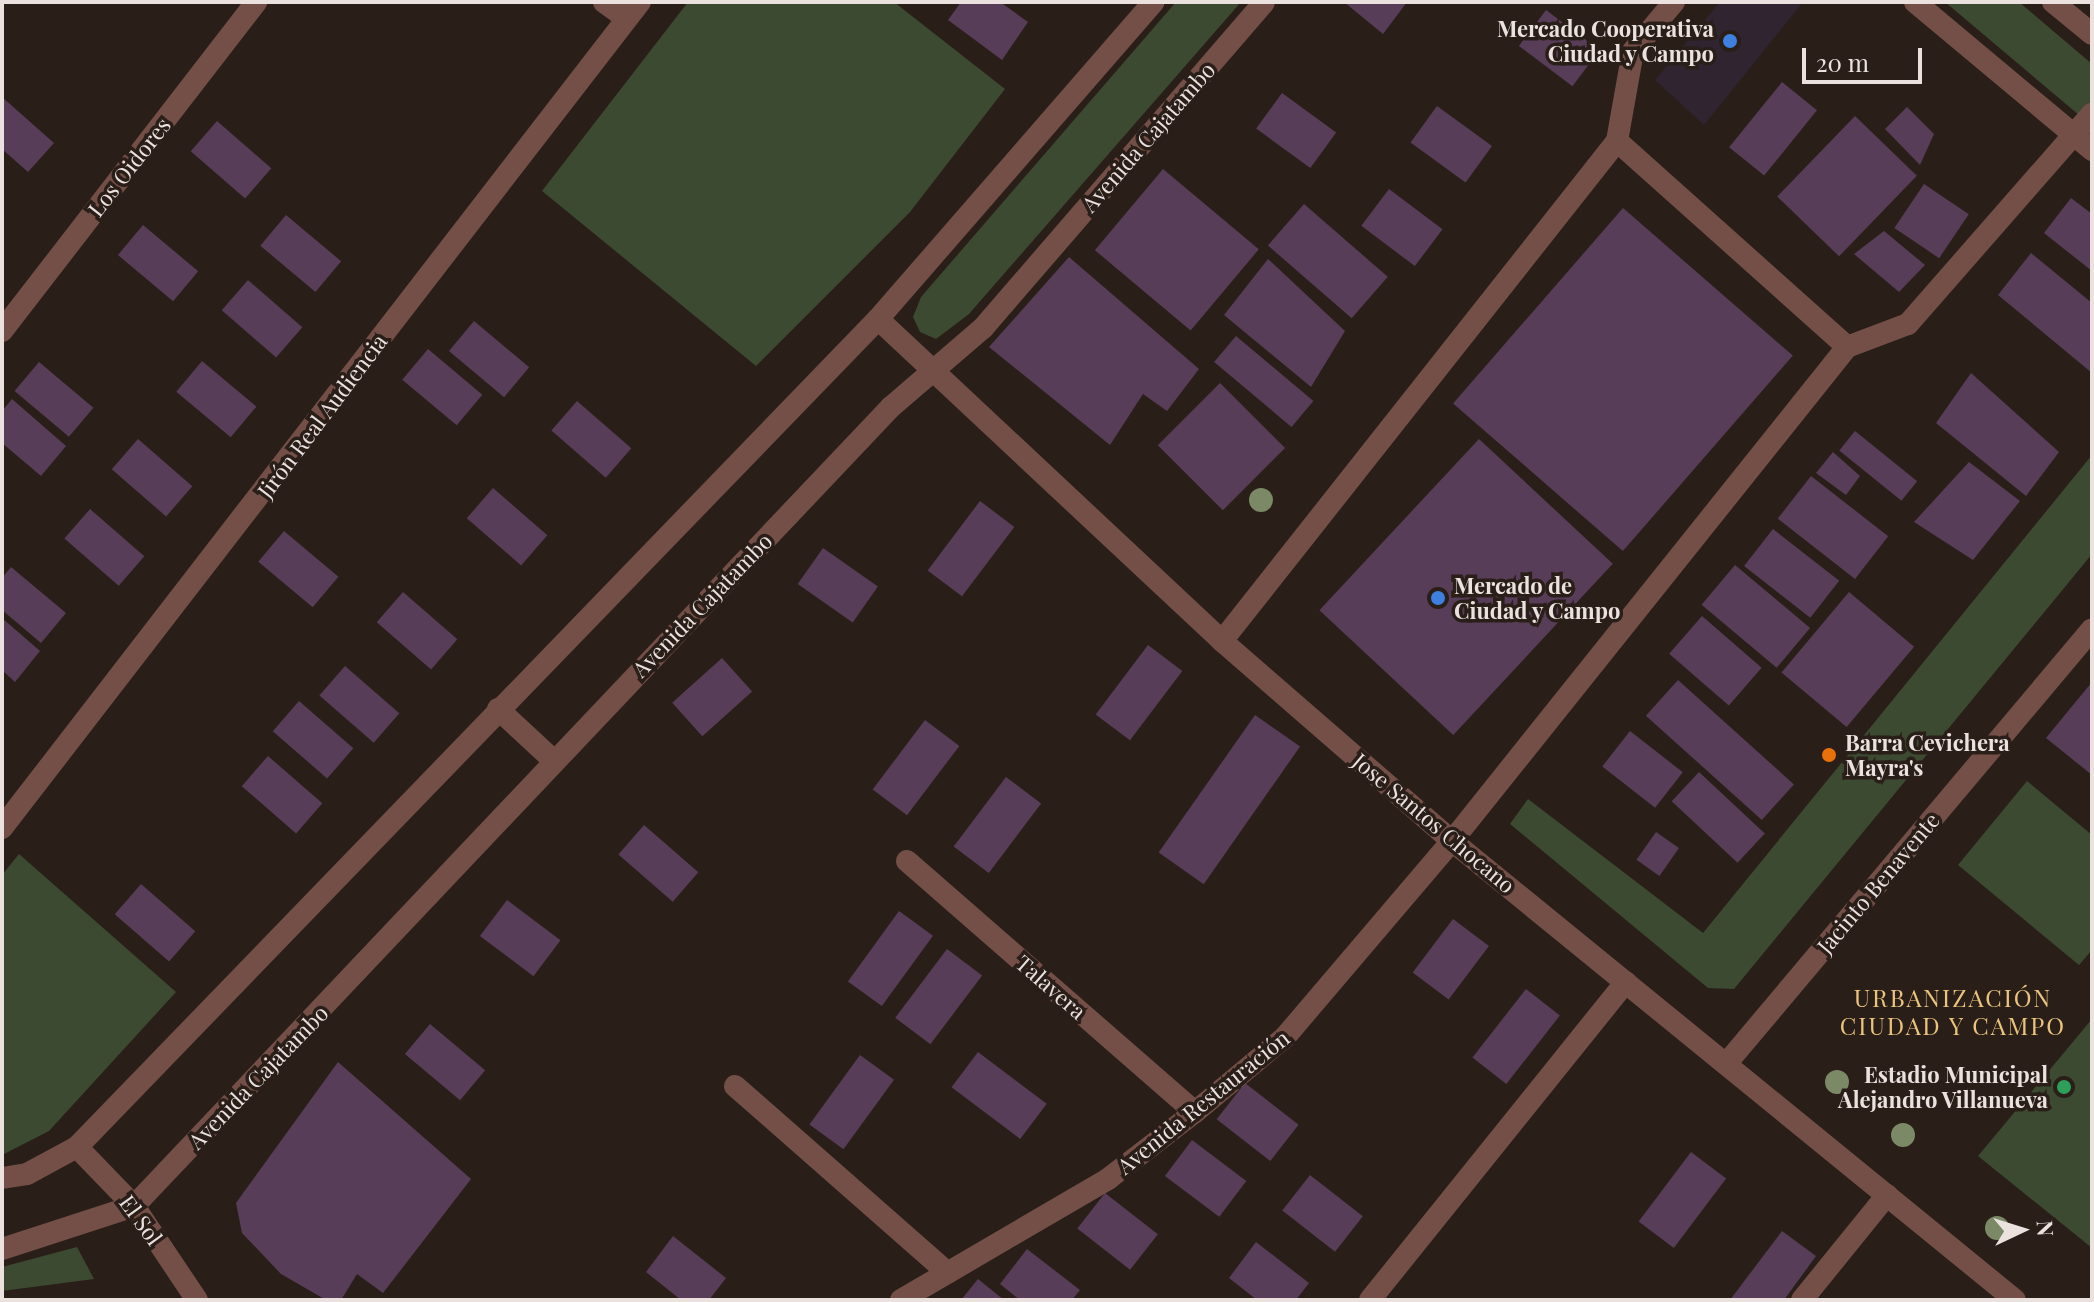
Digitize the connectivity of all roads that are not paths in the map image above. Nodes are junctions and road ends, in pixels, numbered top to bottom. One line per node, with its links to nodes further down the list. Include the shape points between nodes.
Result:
1 (256, 2): 15 (street, Los Oidores)
2 (604, 2): 8 (street)
3 (1154, 2): 14 (street)
4 (1264, 2): 17 (street, Avenida Cajatambo)
5 (1674, 2): 12 (street, via 1633,51)
6 (1915, 2): 11 (street)
7 (2053, 2): 9 (street)
8 (633, 10): 22 (street, Jirón Real Audiencia)
9 (2092, 34)
10 (2092, 114): 11 (street)
11 (2074, 134): 13 (street); 16 (street, via 1908,324)
12 (1617, 141): 16 (street); 19 (street)
13 (2092, 150)
14 (878, 319): 17 (street, Jose Santos Chocano); 20 (street)
15 (2, 331)
16 (1847, 347): 23 (street, Avenida Restauración)
17 (934, 374): 19 (street, Jose Santos Chocano); 21 (street, Avenida Cajatambo, via 891,407)
18 (2092, 629): 26 (street, Jacinto Benavente)
19 (1222, 641): 23 (street, Jose Santos Chocano)
20 (498, 709): 21 (street); 29 (street)
21 (553, 760): 32 (street, Avenida Cajatambo)
22 (2, 828)
23 (1452, 841): 25 (street, Jose Santos Chocano); 28 (street, Avenida Restauración, via 1285,1037)
24 (907, 861): 28 (street, Talavera)
25 (1626, 982): 26 (street, Jose Santos Chocano); 37 (street)
26 (1726, 1064): 31 (street, Jose Santos Chocano)
27 (735, 1086): 34 (street)
28 (1195, 1112): 34 (street, Avenida Restauración, via 1108,1179)
29 (77, 1147): 30 (street, via 27,1174); 32 (street, El Sol)
30 (2, 1178)
31 (1887, 1195): 38 (street); 39 (street, Jose Santos Chocano)
32 (134, 1206): 33 (street); 35 (street, El Sol)
33 (2, 1249)
34 (948, 1273): 36 (street, Avenida Restauración)
35 (197, 1300)
36 (901, 1300)
37 (1370, 1300)
38 (1802, 1300)
39 (2015, 1300)

